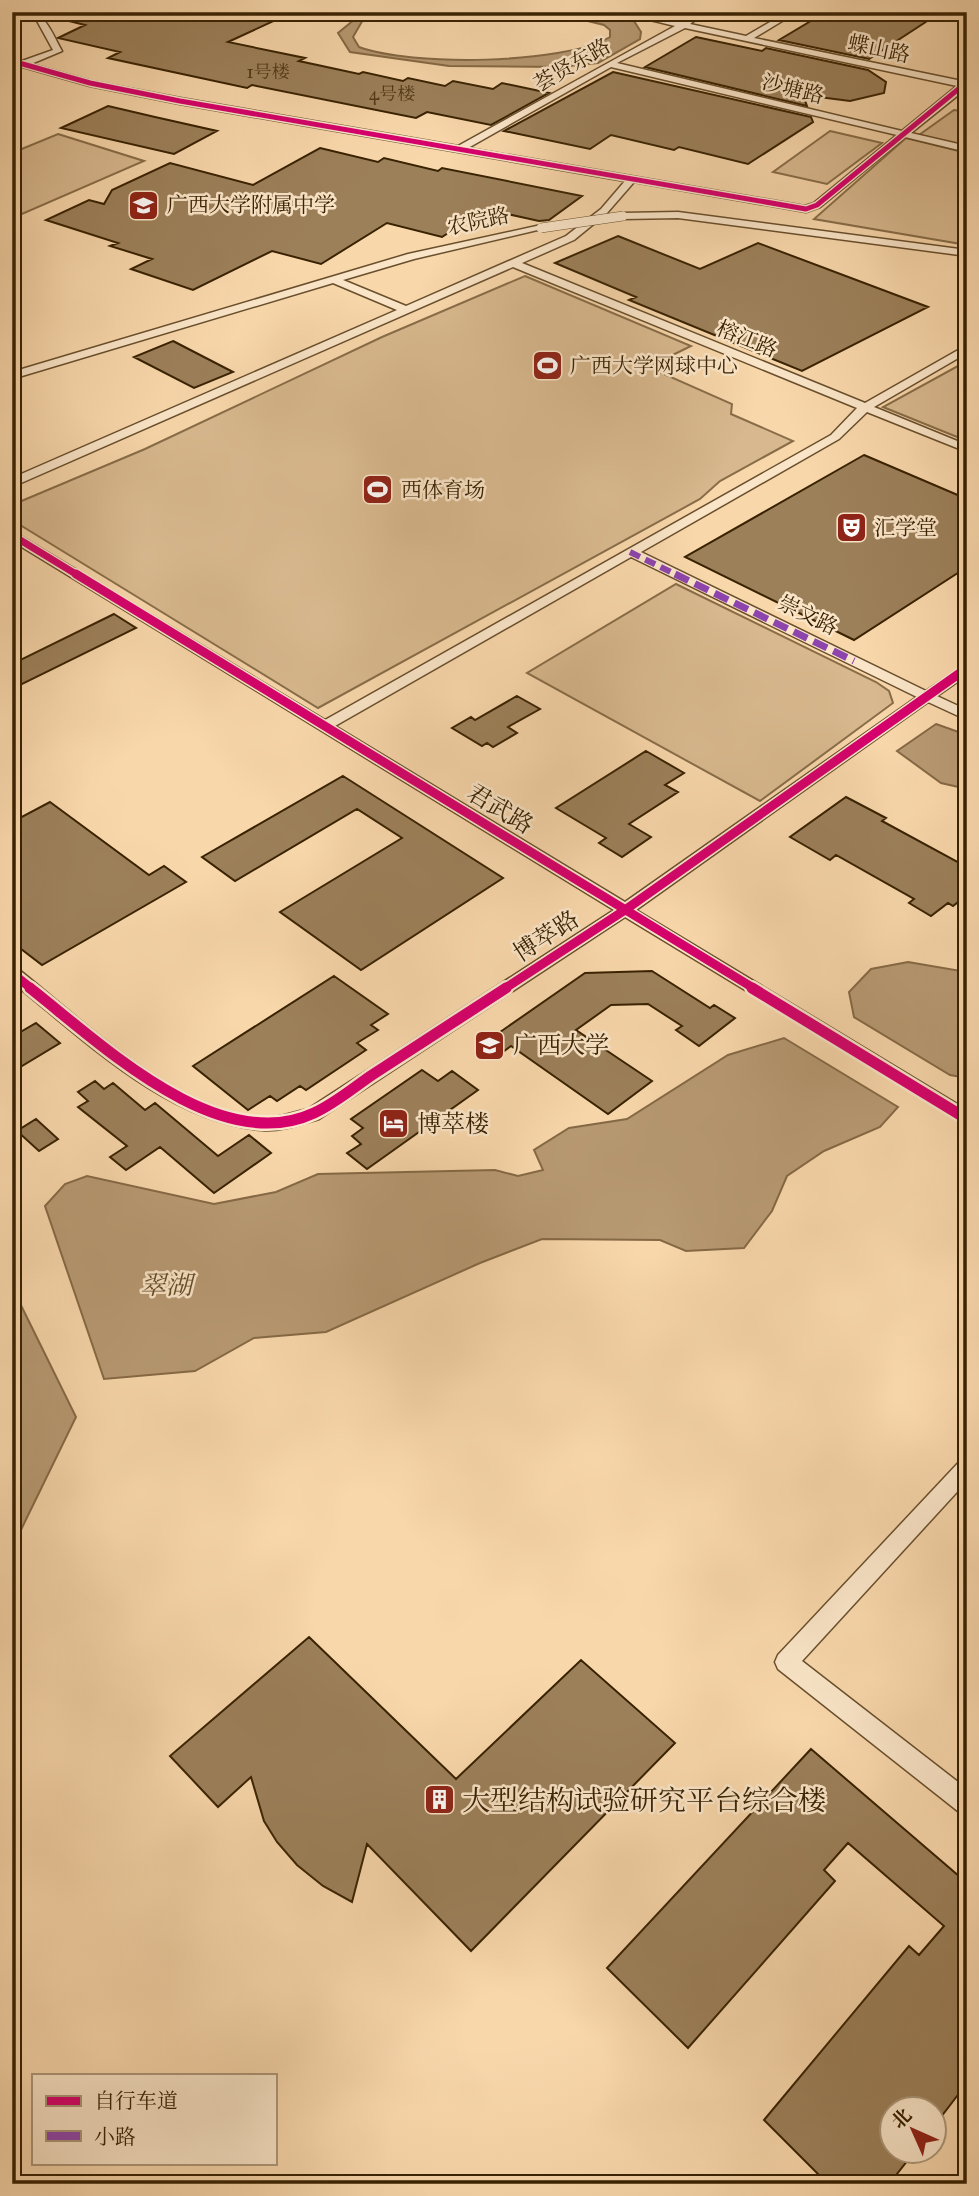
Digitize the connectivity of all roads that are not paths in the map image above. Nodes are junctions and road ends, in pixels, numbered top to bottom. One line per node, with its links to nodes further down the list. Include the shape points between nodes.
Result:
1 (31, 12): 8 (street, via 58,51)
2 (621, 12): 5 (street, 蝶山路)
3 (701, 12): 5 (street, 荟贤东路)
4 (793, 12): 6 (street)
5 (682, 26): 6 (street, 蝶山路); 9 (street, 荟贤东路)
6 (746, 39): 10 (street, 蝶山路)
7 (12, 61): 8 (street)
8 (23, 64): 12 (street, via 142,94)
9 (611, 64): 11 (street, 沙塘路); 12 (street, 荟贤东路)
10 (965, 84): 11 (street)
11 (902, 134): 13 (street, 沙塘路); 14 (street, via 812,208)
12 (460, 149): 14 (street)
13 (967, 149)
14 (631, 180): 16 (street, via 588,226)
15 (967, 253): 17 (street, 农院路, bridge, via 678,215 623,216 433,251)
16 (513, 263): 18 (street); 21 (street, 榕江路)
17 (335, 280): 18 (street); 20 (street, 农院路)
18 (406, 310): 23 (street)
19 (967, 348): 21 (street)
20 (12, 376)
21 (864, 408): 22 (street, 榕江路); 25 (street, via 835,438)
22 (967, 449)
23 (12, 483)
24 (12, 535): 29 (street, 君武路)
25 (631, 552): 27 (street, 崇文路); 29 (street)
26 (967, 668): 27 (street, 博萃路)
27 (927, 697): 28 (street, 崇文路); 30 (street, 博萃路)
28 (967, 716)
29 (324, 726): 30 (street, 君武路)
30 (625, 910): 31 (street, 博萃路, via 313,1114 263,1125 217,1116 159,1083 78,1027); 32 (street, 君武路)
31 (12, 973)
32 (967, 1119)
33 (967, 1467): 34 (street, via 786,1662)
34 (967, 1804)

